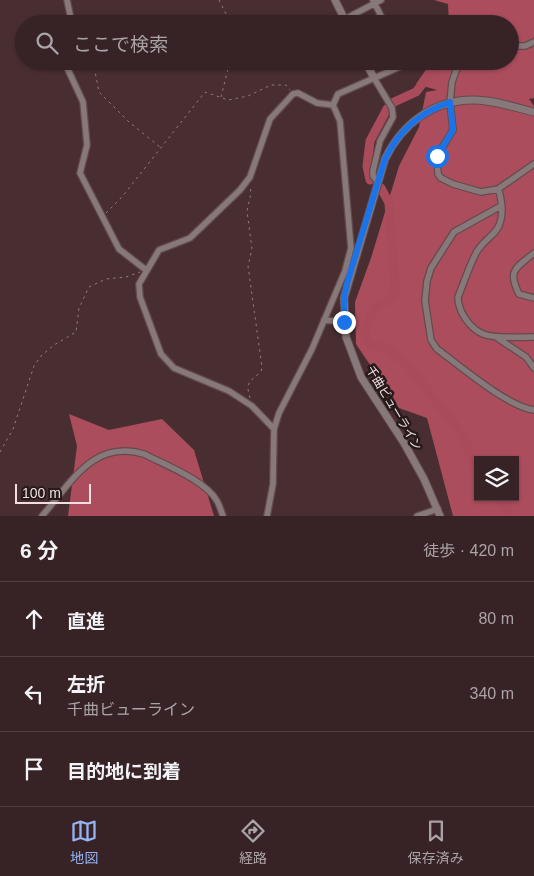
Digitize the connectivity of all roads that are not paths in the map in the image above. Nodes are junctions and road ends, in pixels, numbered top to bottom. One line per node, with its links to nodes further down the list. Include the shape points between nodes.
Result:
1 (67, 0): 4 (street)
2 (335, 0): 5 (street)
3 (376, 1): 6 (street); 7 (street)
4 (70, 15)
5 (343, 15)
6 (355, 15)
7 (381, 15)
8 (534, 42): 9 (street)
9 (519, 46)
10 (68, 70): 23 (street, via 83,102 87,145 80,173 119,249)
11 (370, 70): 14 (street)
12 (392, 70): 14 (street)
13 (456, 70): 15 (street)
14 (374, 78): 16 (street, via 342,91); 19 (street, via 392,108 393,117 380,140 373,171)
15 (450, 102): 17 (street, 千曲ビューライン, via 491,102); 19 (street, 千曲ビューライン, via 429,110 403,131 390,148); 20 (street, via 453,130 437,156 438,174 453,184 482,192)
16 (333, 105): 23 (street, via 293,94 270,119 250,177 240,190 190,238 159,250); 25 (street, via 340,121 351,248)
17 (534, 112)
18 (534, 164): 20 (street)
19 (378, 182): 26 (street, 千曲ビューライン, via 344,298)
20 (498, 189): 21 (street)
21 (502, 206): 27 (street, via 500,225 478,250 458,297 458,304 469,324 483,334); 30 (street, via 454,232 431,268 425,300 432,340 437,349 508,400 524,409)
22 (534, 253): 24 (street, via 513,274 519,294)
23 (146, 270): 31 (street, via 139,284 140,297 161,354 168,363 229,391 252,406)
24 (534, 298)
25 (324, 320): 26 (street); 31 (street, via 278,413)
26 (344, 322): 32 (street, 千曲ビューライン, via 355,365 370,394 404,443)
27 (495, 336): 28 (street); 29 (street, via 526,357)
28 (534, 337)
29 (534, 368)
30 (534, 410)
31 (274, 429): 35 (street, via 273,484)
32 (439, 513): 36 (street)
33 (42, 516): 34 (street, via 88,464 117,450 144,454 195,480 214,496)
34 (223, 516)
35 (267, 516)
36 (417, 516)

